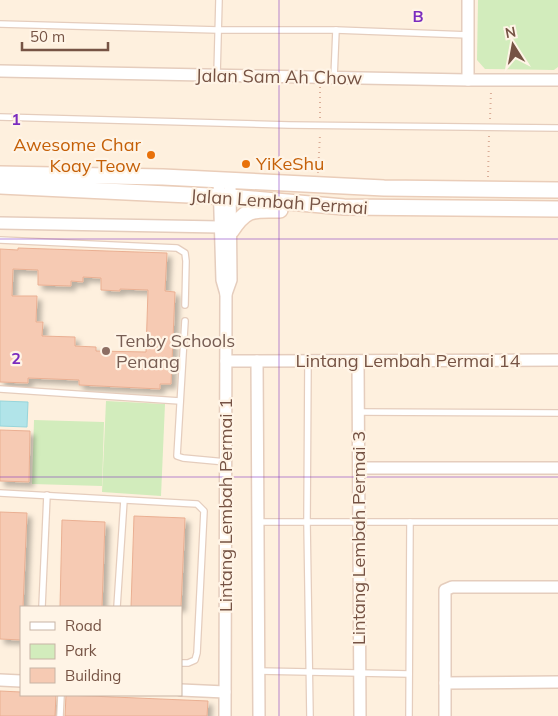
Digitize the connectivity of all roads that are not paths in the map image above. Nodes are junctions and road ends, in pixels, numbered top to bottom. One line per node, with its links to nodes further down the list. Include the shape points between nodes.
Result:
1 (219, 0): 4 (lane)
2 (468, 0): 6 (street)
3 (0, 24): 4 (lane)
4 (218, 30): 5 (lane); 8 (lane)
5 (336, 30): 6 (lane); 9 (lane)
6 (468, 35): 10 (street)
7 (0, 71): 8 (street, Jalan Sam Ah Chow)
8 (217, 75): 9 (street, Jalan Sam Ah Chow)
9 (334, 78): 10 (street, Jalan Sam Ah Chow)
10 (468, 80): 11 (street, Jalan Sam Ah Chow)
11 (558, 80)
12 (0, 118): 13 (lane)
13 (558, 128)
14 (0, 174): 15 (main road, Jalan Lembah Permai)
15 (225, 180): 17 (main road, Jalan Lembah Permai, via 384,188); 18 (street, Lintang Lembah Permai 1)
16 (0, 186): 18 (main road, Jalan Lembah Permai)
17 (558, 190)
18 (225, 197): 19 (main road, Jalan Lembah Permai); 22 (street, Lintang Lembah Permai 1)
19 (344, 207): 20 (main road, Jalan Lembah Permai); 22 (main road, via 250,211)
20 (558, 209)
21 (0, 223): 22 (street)
22 (226, 229): 27 (street, Lintang Lembah Permai 1, via 231,280 226,294)
23 (0, 240): 24 (lane, via 177,248 185,253)
24 (185, 305)
25 (185, 320): 32 (lane)
26 (558, 360): 30 (street, Lintang Lembah Permai 14)
27 (226, 361): 28 (street, Lintang Lembah Permai 14); 35 (street, Lintang Lembah Permai 1)
28 (257, 361): 29 (street, Lintang Lembah Permai 14); 41 (street, Lintang Lembah Permai 1)
29 (308, 361): 30 (street, Lintang Lembah Permai 14); 42 (lane)
30 (358, 361): 33 (street, Lintang Lembah Permai 3)
31 (0, 388): 32 (lane)
32 (180, 400): 35 (lane, via 177,456)
33 (359, 412): 34 (lane); 36 (street, Lintang Lembah Permai 3)
34 (558, 413)
35 (226, 462): 59 (street, Lintang Lembah Permai 1)
36 (359, 468): 37 (street); 43 (street, Lintang Lembah Permai 3)
37 (558, 468)
38 (0, 493): 39 (lane)
39 (47, 495): 40 (lane); 47 (lane)
40 (124, 500): 48 (lane); 49 (lane, via 197,504 204,511 197,653 194,660)
41 (258, 522): 42 (lane); 50 (street, Lintang Lembah Permai 1)
42 (307, 522): 43 (lane); 51 (lane)
43 (359, 522): 44 (lane); 52 (street, Lintang Lembah Permai 3)
44 (410, 522): 45 (lane); 53 (lane)
45 (558, 522)
46 (558, 588): 57 (street, via 452,587 445,590)
47 (42, 606)
48 (117, 606)
49 (182, 663)
50 (259, 671): 51 (lane); 63 (street, Lintang Lembah Permai 1)
51 (310, 671): 52 (lane); 64 (lane)
52 (360, 673): 53 (lane); 65 (street, Lintang Lembah Permai 3)
53 (410, 674): 66 (lane)
54 (0, 680): 55 (street)
55 (20, 681)
56 (558, 682): 57 (street)
57 (445, 683): 67 (street)
58 (182, 690): 59 (street)
59 (226, 692): 62 (street, Lintang Lembah Permai 1)
60 (61, 696): 61 (lane)
61 (60, 716)
62 (225, 716)
63 (259, 716)
64 (310, 716)
65 (360, 716)
66 (409, 716)
67 (445, 716)

